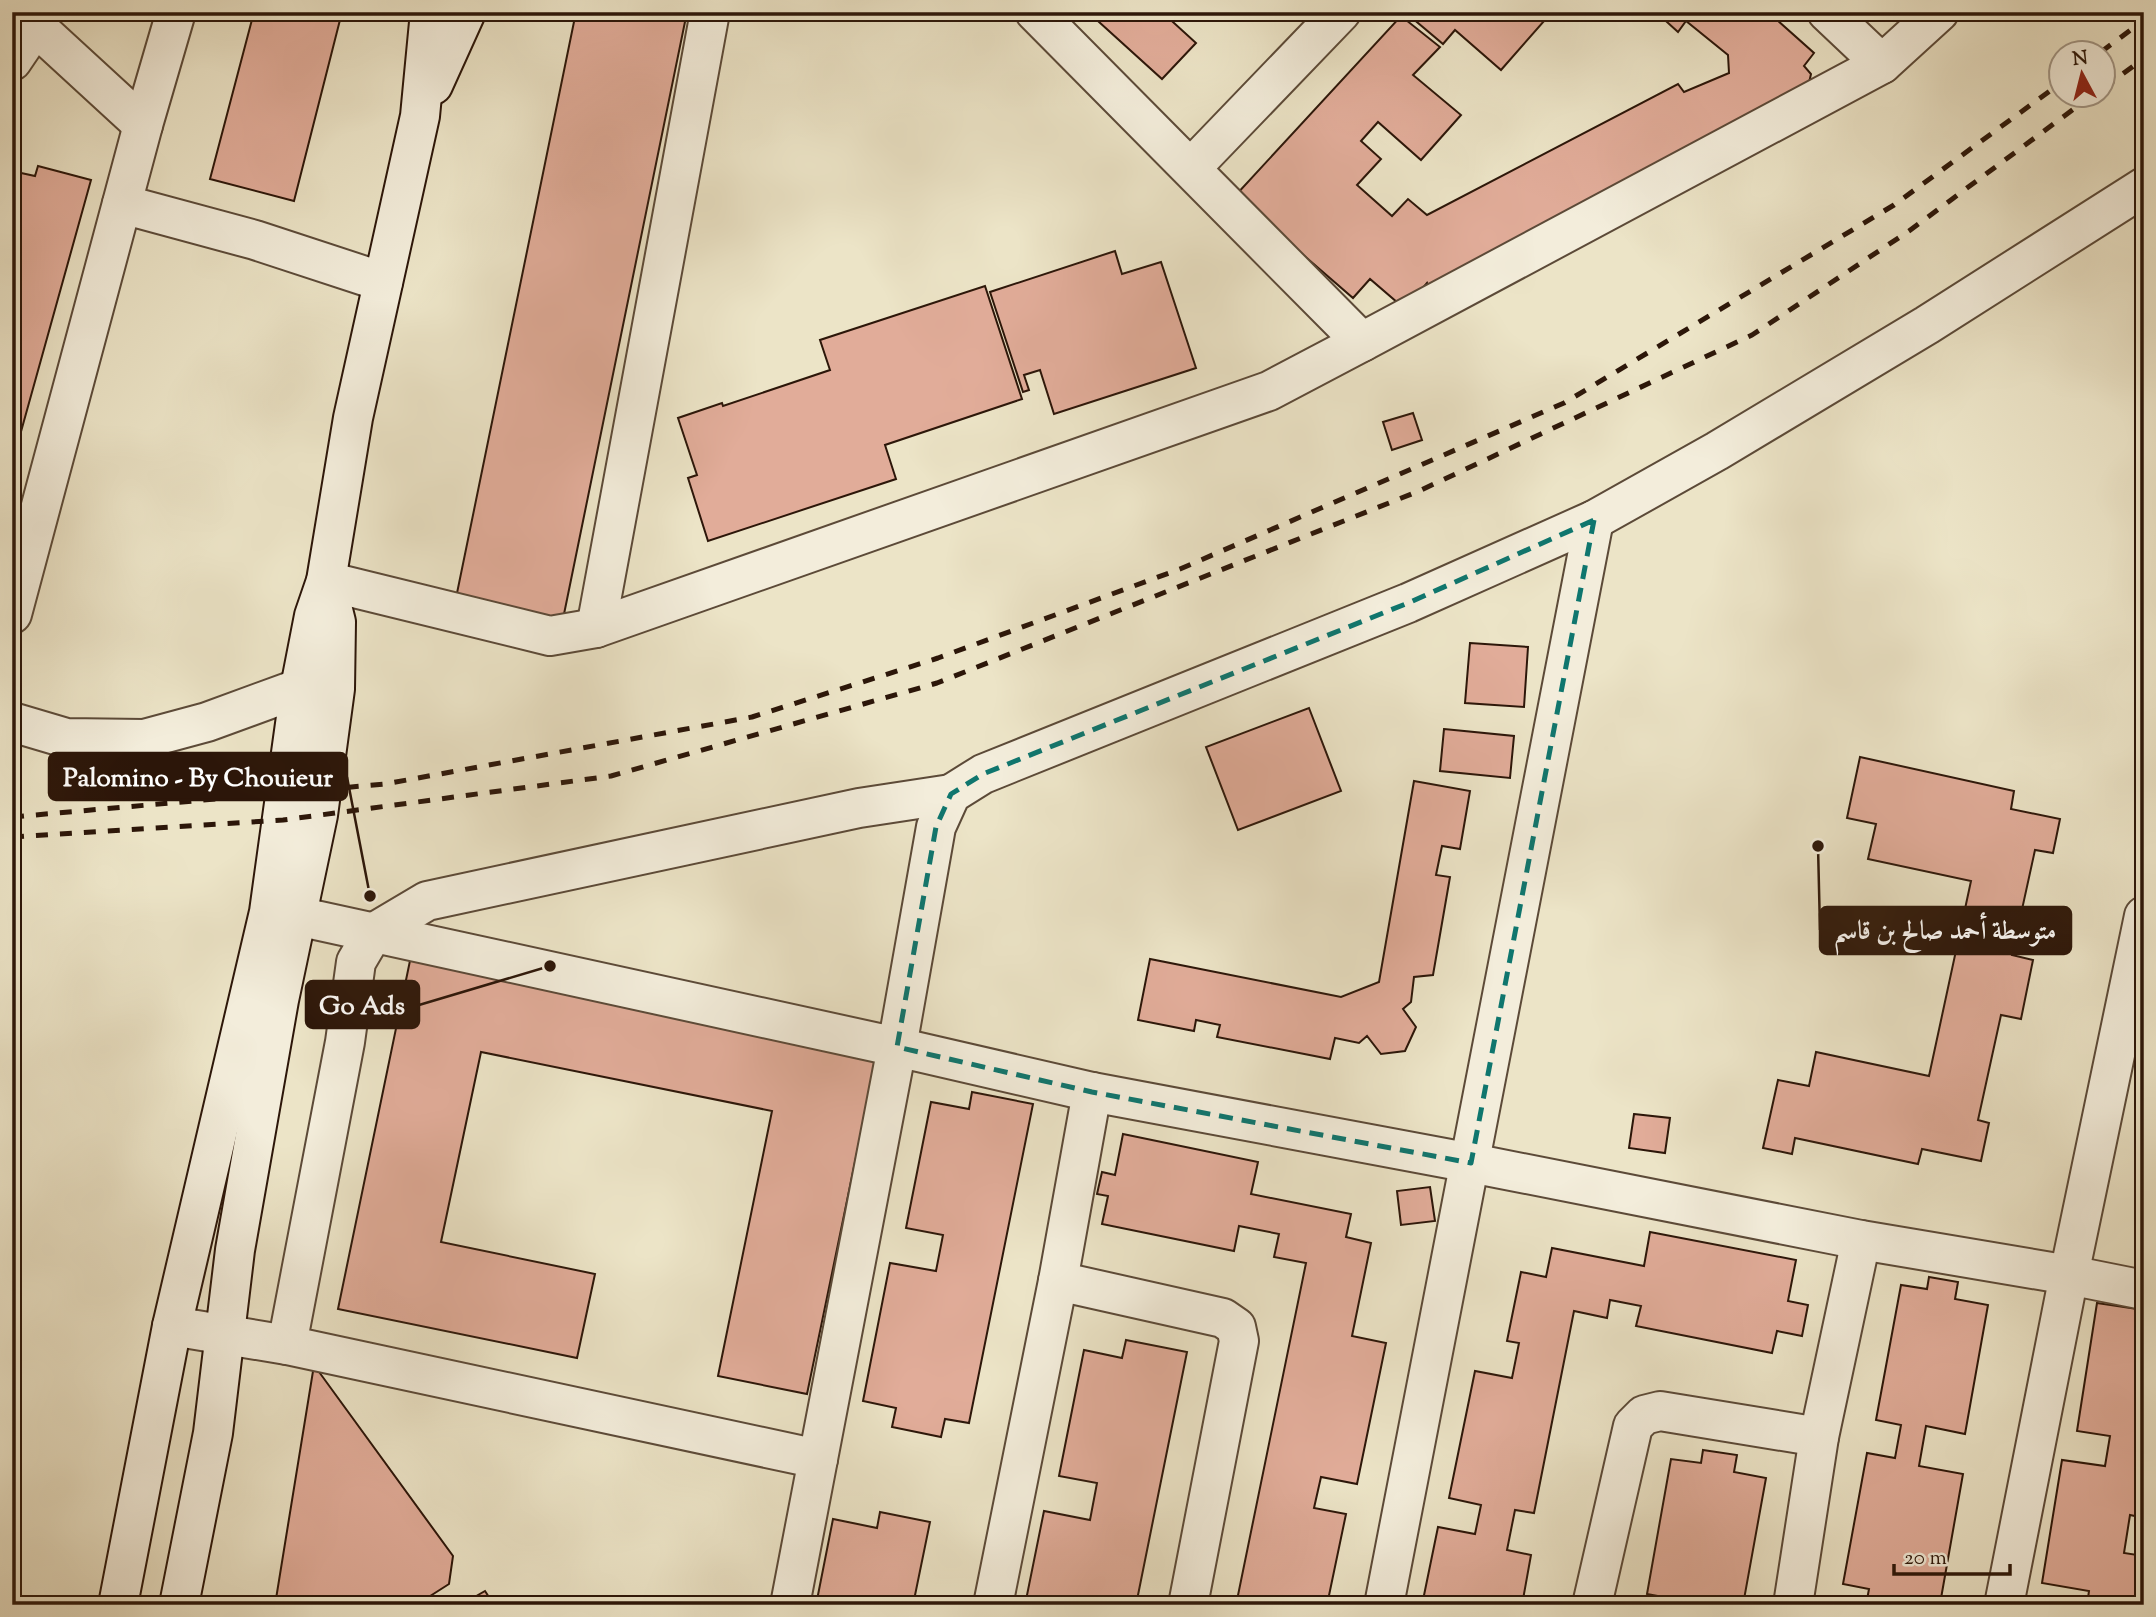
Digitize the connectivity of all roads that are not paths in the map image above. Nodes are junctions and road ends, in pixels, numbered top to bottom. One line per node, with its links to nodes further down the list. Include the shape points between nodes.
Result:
1 (176, 12): 13 (street)
2 (430, 12): 12 (street)
3 (466, 12): 12 (street)
4 (710, 12): 22 (street)
5 (1035, 12): 14 (street)
6 (1341, 12): 14 (street)
7 (1827, 12): 11 (street)
8 (1939, 12): 11 (street)
9 (28, 20): 10 (street); 13 (street)
10 (12, 61)
11 (1882, 64): 18 (street)
12 (420, 116): 17 (street)
13 (143, 125): 16 (street)
14 (1191, 168): 18 (street)
15 (2144, 187): 19 (street, via 1915,332)
16 (122, 204): 17 (street, via 255,240); 21 (street)
17 (383, 282): 20 (street, via 353,418)
18 (1362, 342): 22 (street, via 1269,391)
19 (1594, 520): 25 (street, via 1408,603 983,774); 31 (street)
20 (326, 581): 22 (street, via 550,636); 23 (street); 26 (street, via 336,622 335,689 318,816)
21 (12, 614)
22 (596, 628)
23 (300, 688): 24 (street, via 144,739 66,738); 36 (street, via 269,912)
24 (12, 722)
25 (951, 794): 28 (street, via 859,808 427,901); 29 (street, via 936,827)
26 (298, 916): 28 (street); 37 (street, via 234,1250)
27 (2144, 916): 33 (street)
28 (373, 933): 29 (street); 38 (street, via 356,962)
29 (897, 1047): 30 (street); 40 (street)
30 (1092, 1092): 31 (street); 34 (street)
31 (1471, 1163): 32 (street); 46 (street)
32 (1861, 1240): 33 (street); 39 (street)
33 (2069, 1275): 35 (street); 49 (street)
34 (1058, 1281): 44 (street); 45 (street, via 1223,1318 1236,1327 1240,1341)
35 (2144, 1290)
36 (172, 1326): 37 (street); 41 (street)
37 (225, 1335): 38 (street); 42 (street, via 213,1433)
38 (287, 1345): 40 (street)
39 (1819, 1437): 47 (street, via 1660,1410 1644,1415 1633,1426); 48 (street)
40 (818, 1459): 43 (street)
41 (118, 1605)
42 (179, 1605)
43 (790, 1605)
44 (993, 1605)
45 (1188, 1605)
46 (1384, 1605)
47 (1592, 1605)
48 (1793, 1605)
49 (2004, 1605)

